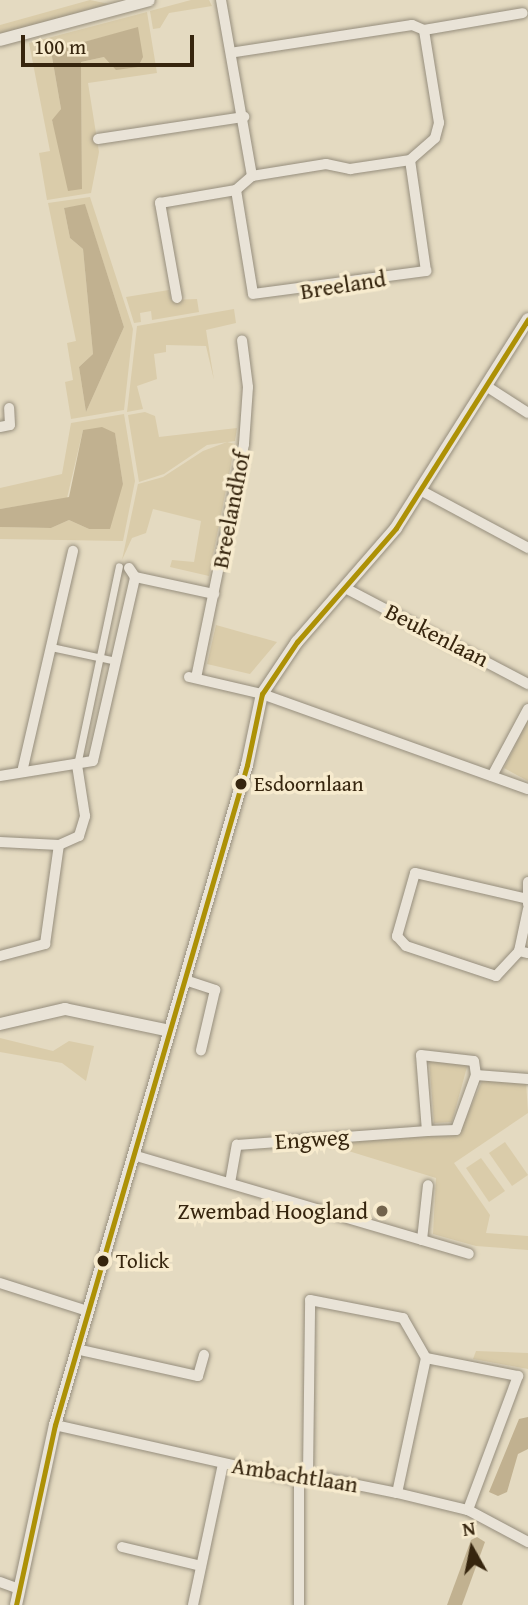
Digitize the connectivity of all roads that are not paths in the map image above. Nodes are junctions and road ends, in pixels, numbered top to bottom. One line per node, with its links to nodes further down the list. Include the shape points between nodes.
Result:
1 (149, 0): 5 (street)
2 (221, 0): 6 (street)
3 (523, 13): 4 (street)
4 (424, 30): 6 (street, via 412,24); 9 (street, via 439,123 435,138)
5 (0, 40)
6 (235, 52): 7 (street)
7 (244, 117): 8 (street); 10 (street)
8 (99, 139)
9 (410, 160): 10 (street, via 350,169 326,163); 11 (street, Breeland, via 426,271 402,276 253,294)
10 (252, 176): 11 (street)
11 (236, 190): 12 (street, via 160,203)
12 (177, 298)
13 (528, 319): 15 (street)
14 (242, 340): 24 (street, Breelandhof, via 248,387 244,444)
15 (486, 386): 17 (street); 19 (street)
16 (9, 408): 18 (street, via 10,425)
17 (528, 413)
18 (0, 427)
19 (420, 490): 20 (street); 23 (street, via 388,539)
20 (528, 548)
21 (73, 551): 25 (street)
22 (128, 570): 24 (street); 26 (street); 27 (street)
23 (345, 588): 28 (street, Beukenlaan); 29 (street, via 297,642)
24 (214, 594): 29 (street, Breelandhof, via 192,678)
25 (51, 647): 26 (street); 32 (street)
26 (100, 658): 27 (street); 31 (street)
27 (117, 662): 31 (street, via 93,761)
28 (528, 684)
29 (262, 694): 34 (street); 43 (street, via 247,765)
30 (528, 709): 34 (street)
31 (76, 765): 32 (street); 37 (street, via 85,816 79,836)
32 (22, 772): 33 (street)
33 (0, 776)
34 (492, 776): 35 (street)
35 (528, 789)
36 (0, 840): 37 (street)
37 (59, 845): 42 (street, via 45,944)
38 (528, 882): 39 (street)
39 (528, 899): 40 (street); 41 (street, via 415,873 398,929 406,946 496,976)
40 (528, 909): 41 (street)
41 (524, 952)
42 (0, 956)
43 (185, 980): 45 (street); 46 (street, via 215,989)
44 (0, 1024): 45 (street, via 65,1009)
45 (170, 1031): 50 (street)
46 (201, 1050)
47 (476, 1075): 48 (street); 49 (street, Engweg, via 456,1130); 49 (street, via 474,1061 421,1055)
48 (528, 1079)
49 (427, 1131): 51 (street, Engweg, via 237,1145)
50 (134, 1156): 51 (street); 56 (street)
51 (230, 1183): 53 (street)
52 (428, 1185): 53 (street)
53 (422, 1240): 54 (street)
54 (469, 1254)
55 (0, 1283): 56 (street)
56 (87, 1311): 57 (street)
57 (76, 1349): 58 (street, via 198,1376); 60 (street)
58 (204, 1355)
59 (426, 1358): 62 (street, via 403,1318 310,1300); 63 (street); 64 (street, via 518,1376)
60 (55, 1425): 61 (street, Ambachtlaan); 69 (street)
61 (223, 1464): 62 (street, Ambachtlaan); 67 (street)
62 (304, 1478): 63 (street, Ambachtlaan); 72 (street)
63 (397, 1493): 64 (street, Ambachtlaan)
64 (468, 1510): 65 (street, Ambachtlaan)
65 (528, 1542)
66 (122, 1547): 67 (street)
67 (201, 1566): 71 (street)
68 (0, 1582): 69 (street)
69 (19, 1589): 70 (street)
70 (16, 1605)
71 (193, 1605)
72 (299, 1605)

